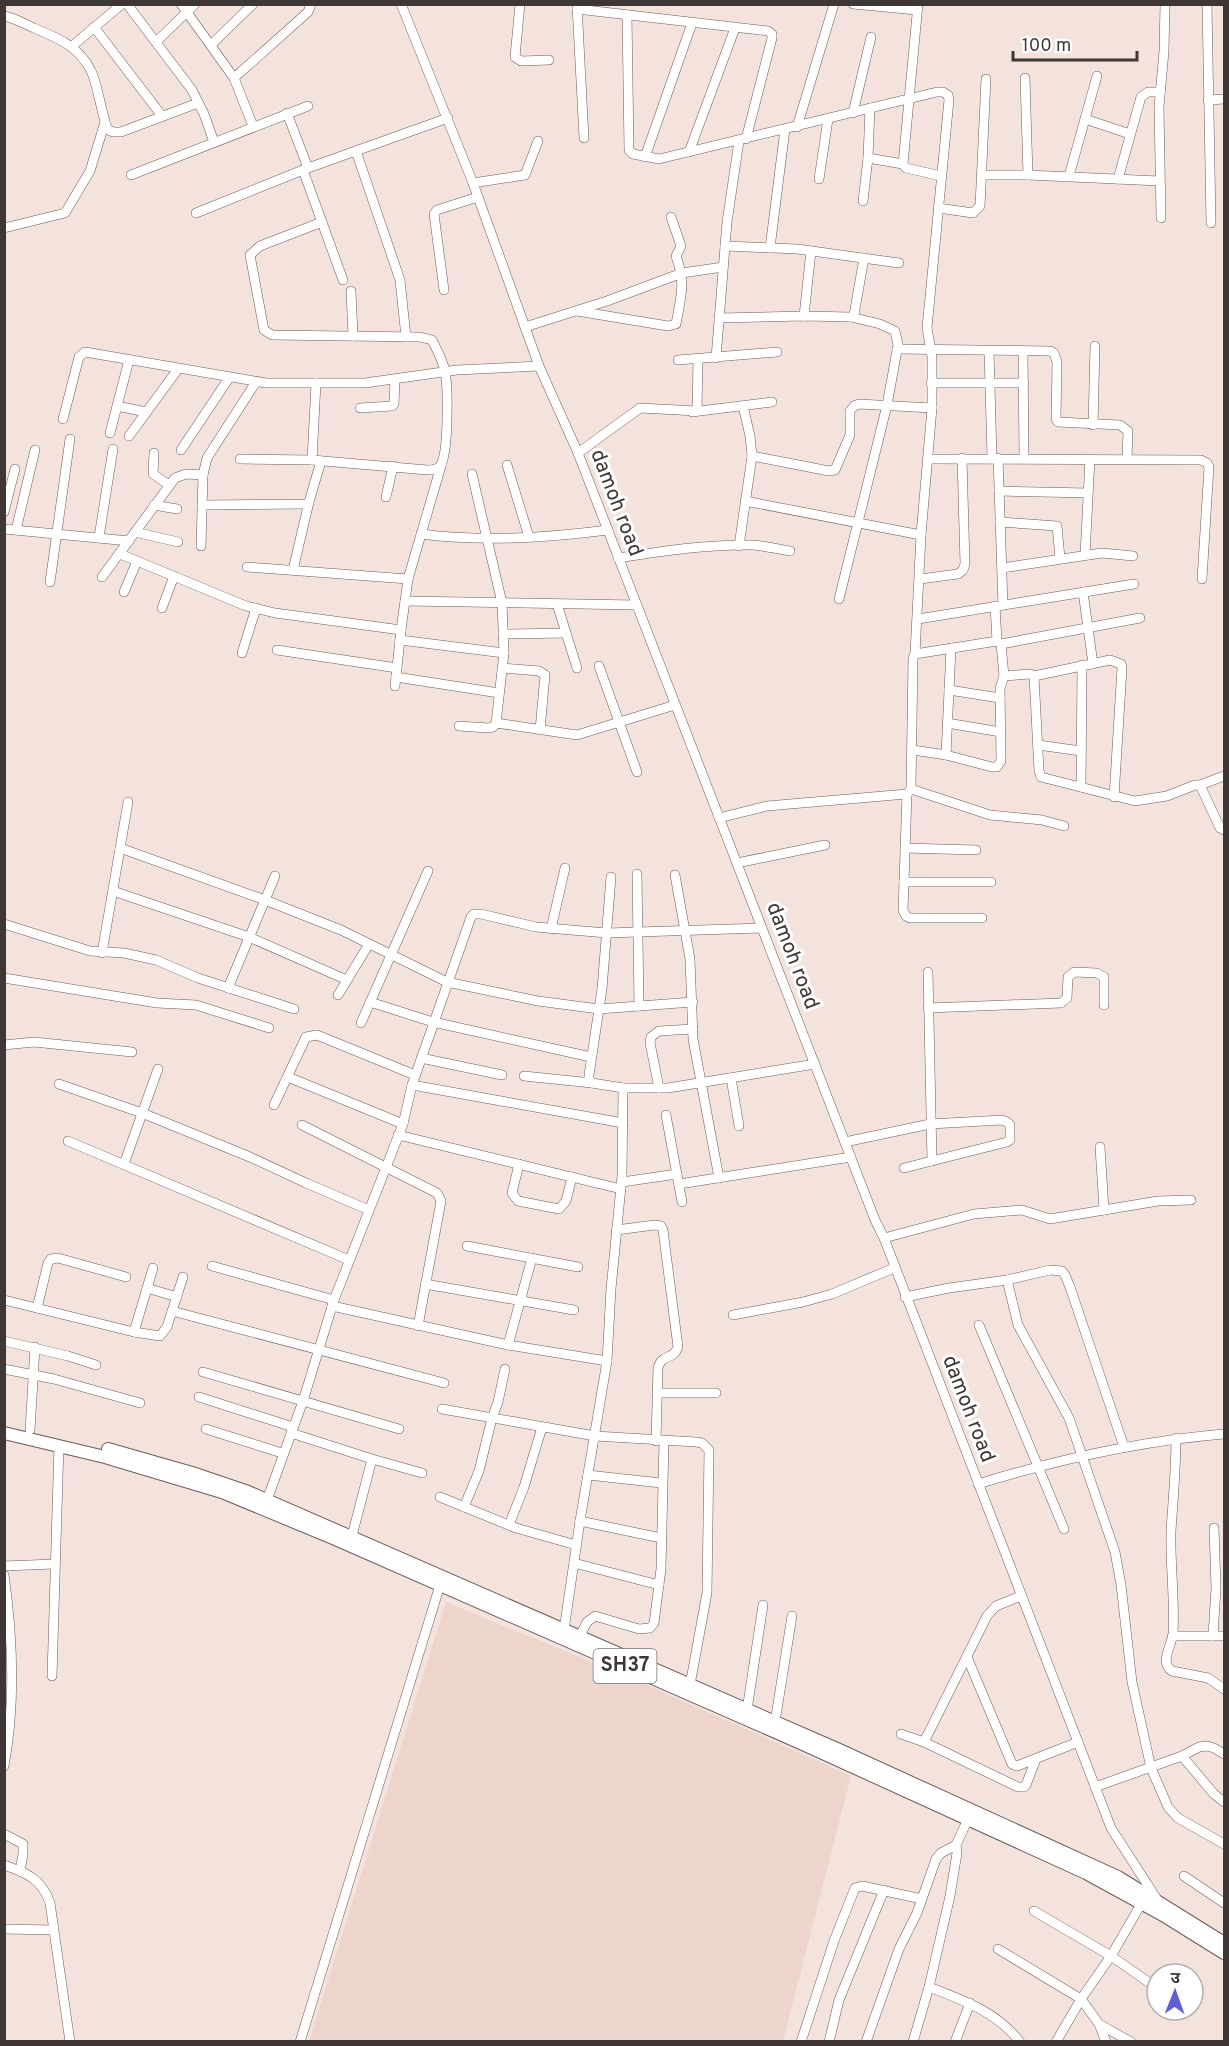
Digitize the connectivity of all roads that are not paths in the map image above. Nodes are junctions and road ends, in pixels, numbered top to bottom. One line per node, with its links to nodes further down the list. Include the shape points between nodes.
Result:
1 (122, 4): 18 (street)
2 (127, 4): 21 (street)
3 (195, 4): 14 (street)
4 (253, 4): 22 (street)
5 (311, 4): 26 (street, via 308,12)
6 (401, 4): 39 (street, damoh road)
7 (520, 4): 24 (street, via 515,57 521,61)
8 (834, 4): 44 (street)
9 (853, 4): 13 (street)
10 (1165, 4): 29 (street)
11 (1207, 4): 32 (street)
12 (577, 7): 15 (street); 47 (street)
13 (918, 7): 31 (street)
14 (184, 8): 21 (street); 22 (street)
15 (627, 15): 17 (street); 53 (street, via 629,150)
16 (4, 16): 23 (street)
17 (692, 23): 19 (street); 53 (street)
18 (94, 27): 23 (street); 38 (street)
19 (735, 28): 48 (street, via 772,34); 52 (street)
20 (871, 37): 36 (street)
21 (156, 42): 33 (street)
22 (211, 45): 26 (street)
23 (71, 47): 42 (street, via 91,70)
24 (549, 60)
25 (1097, 76): 41 (street)
26 (234, 78): 43 (street)
27 (1025, 78): 59 (street)
28 (986, 79): 58 (street)
29 (1160, 92): 46 (street, via 1148,92 1142,97); 64 (street)
30 (1224, 99): 32 (street)
31 (908, 100): 35 (street); 55 (street); 60 (street, via 937,92 948,95)
32 (1208, 100): 73 (street)
33 (198, 103): 38 (street); 50 (street)
34 (308, 106): 37 (street)
35 (870, 108): 36 (street); 54 (street)
36 (853, 113): 40 (street)
37 (287, 114): 43 (street); 56 (street)
38 (162, 116): 42 (street, via 121,132 108,129)
39 (448, 118): 51 (street); 65 (street, damoh road)
40 (828, 119): 44 (street); 62 (street)
41 (1085, 119): 46 (street); 61 (street)
42 (105, 122): 74 (street, via 90,171 65,213)
43 (254, 126): 50 (street)
44 (797, 126): 45 (street)
45 (785, 129): 48 (street); 76 (street)
46 (1130, 134): 63 (street)
47 (584, 138)
48 (743, 140): 52 (street); 75 (street)
49 (538, 141): 65 (street, via 525,175)
50 (214, 142): 57 (street)
51 (356, 151): 56 (street); 91 (street, via 400,280)
52 (689, 152): 53 (street, via 659,159)
53 (645, 157)
54 (868, 158): 55 (street); 67 (street)
55 (903, 164): 60 (street)
56 (305, 169): 69 (street); 72 (street)
57 (131, 175)
58 (982, 175): 59 (street); 68 (street, via 978,210 973,213)
59 (1028, 175): 61 (street)
60 (941, 176): 68 (street)
61 (1069, 177): 63 (street)
62 (819, 179)
63 (1118, 179): 64 (street)
64 (1159, 181): 71 (street)
65 (473, 183): 66 (street, damoh road)
66 (478, 197): 83 (street, via 436,210 434,214); 89 (street, damoh road)
67 (863, 201)
68 (938, 208): 94 (street, via 927,328)
69 (196, 213)
70 (671, 217): 81 (street, via 681,246 676,256)
71 (1161, 219)
72 (322, 222): 82 (street); 90 (street, via 260,246 250,255 264,330 272,335)
73 (1211, 224)
74 (4, 228)
75 (725, 246): 76 (street); 80 (street)
76 (770, 248): 77 (street)
77 (811, 251): 78 (street); 86 (street)
78 (864, 258): 79 (street); 87 (street)
79 (899, 263)
80 (723, 267): 81 (street); 88 (street)
81 (682, 273): 85 (street); 85 (street, via 673,326)
82 (343, 280)
83 (444, 290)
84 (351, 291): 90 (street)
85 (577, 311): 89 (street)
86 (804, 316): 87 (street); 88 (street)
87 (851, 317): 93 (street, via 895,331)
88 (719, 318): 98 (street)
89 (525, 327): 102 (street, damoh road)
90 (353, 336): 91 (street)
91 (406, 337): 104 (street, via 432,340)
92 (1095, 346): 122 (street)
93 (897, 349): 94 (street); 113 (street)
94 (931, 351): 95 (street); 109 (street)
95 (989, 351): 96 (street); 110 (street)
96 (1023, 351): 111 (street); 122 (street, via 1050,351 1056,357 1058,422)
97 (777, 352): 98 (street)
98 (716, 358): 99 (street)
99 (699, 359): 101 (street); 118 (street)
100 (129, 360): 103 (street); 114 (street); 121 (street, via 80,354)
101 (678, 360)
102 (539, 366): 104 (street); 130 (street, damoh road)
103 (178, 369): 105 (street); 119 (street)
104 (445, 372): 106 (street); 140 (street, via 447,428)
105 (229, 378): 107 (street); 128 (street)
106 (395, 380): 108 (street); 116 (street, via 394,405)
107 (256, 382): 108 (street); 145 (street, via 209,453)
108 (316, 383): 139 (street)
109 (931, 383): 110 (street); 117 (street)
110 (991, 383): 111 (street); 133 (street)
111 (1024, 383): 134 (street)
112 (772, 402): 115 (street)
113 (887, 405): 117 (street); 131 (street, via 854,406 850,411 849,442 835,470); 157 (street)
114 (117, 406): 119 (street); 123 (street)
115 (743, 406): 118 (street); 131 (street)
116 (360, 408)
117 (932, 408): 136 (street)
118 (697, 411): 120 (street); 130 (street, via 640,408)
119 (147, 412): 124 (street)
120 (675, 414)
121 (63, 419)
122 (1094, 424): 138 (street, via 1126,427)
123 (110, 433)
124 (129, 436)
125 (70, 438): 162 (street)
126 (113, 449): 165 (street)
127 (35, 450): 159 (street)
128 (181, 450)
129 (154, 453): 146 (street, via 153,474)
130 (578, 453): 160 (street, damoh road)
131 (752, 456): 150 (street)
132 (962, 458): 133 (street); 136 (street); 185 (street, via 966,564 958,574)
133 (995, 458): 134 (street); 147 (street)
134 (1024, 458): 137 (street)
135 (240, 459): 139 (street)
136 (928, 459): 164 (street)
137 (1090, 459): 138 (street); 148 (street)
138 (1127, 459): 186 (street, via 1207,463)
139 (317, 460): 142 (street); 151 (street)
140 (441, 465): 142 (street, via 427,470); 163 (street)
141 (507, 465): 166 (street)
142 (393, 466): 149 (street)
143 (15, 469): 155 (street)
144 (472, 474): 167 (street)
145 (203, 475): 146 (street, via 180,474); 152 (street)
146 (169, 485): 153 (street)
147 (999, 491): 148 (street); 156 (street)
148 (1088, 493): 174 (street)
149 (386, 497)
150 (745, 501): 157 (street); 171 (street)
151 (309, 502): 152 (street); 181 (street)
152 (202, 505): 170 (street)
153 (154, 506): 154 (street); 161 (street)
154 (177, 509)
155 (4, 512)
156 (1000, 522): 177 (street, via 1057,526); 180 (street)
157 (856, 523): 164 (street); 191 (street)
158 (4, 529): 159 (street)
159 (16, 530): 162 (street)
160 (608, 530): 166 (street); 176 (street, damoh road)
161 (135, 532): 168 (street); 169 (street)
162 (58, 533): 165 (street); 187 (street)
163 (421, 534): 167 (street); 184 (street)
164 (921, 535): 185 (street)
165 (99, 537): 168 (street)
166 (529, 537): 167 (street)
167 (487, 539): 193 (street)
168 (129, 541): 173 (street)
169 (178, 542)
170 (201, 546)
171 (739, 546): 172 (street); 176 (street, via 675,549)
172 (790, 551)
173 (120, 554): 178 (street); 183 (street)
174 (1085, 555): 175 (street); 177 (street)
175 (1133, 556)
176 (618, 558): 195 (street, damoh road)
177 (1060, 558): 180 (street)
178 (137, 561): 182 (street); 189 (street)
179 (247, 567): 181 (street)
180 (1002, 568): 196 (street)
181 (293, 570): 184 (street)
182 (174, 576): 197 (street); 198 (street)
183 (102, 577)
184 (408, 579): 192 (street)
185 (920, 579): 200 (street)
186 (1202, 579)
187 (50, 582)
188 (1134, 584): 190 (street)
189 (124, 592)
190 (1083, 592): 196 (street); 201 (street)
191 (838, 599)
192 (405, 601): 193 (street); 202 (street)
193 (502, 603): 194 (street); 204 (street)
194 (557, 604): 195 (street); 203 (street)
195 (637, 605): 223 (street, damoh road)
196 (999, 606): 200 (street); 206 (street)
197 (162, 608)
198 (256, 608): 202 (street, via 275,614); 209 (street)
199 (1140, 618): 201 (street)
200 (918, 619): 211 (street)
201 (1088, 627): 206 (street); 212 (street)
202 (400, 630): 205 (street)
203 (566, 633): 204 (street); 216 (street)
204 (503, 634): 210 (street)
205 (400, 640): 210 (street); 219 (street)
206 (999, 642): 207 (street); 217 (street)
207 (951, 648): 211 (street); 220 (street)
208 (277, 651): 219 (street)
209 (242, 653)
210 (504, 653): 215 (street)
211 (915, 654): 231 (street)
212 (1093, 664): 214 (street); 239 (street, via 1116,661 1122,668)
213 (599, 666): 224 (street)
214 (1082, 666): 218 (street); 232 (street)
215 (502, 668): 221 (street); 228 (street, via 545,675)
216 (577, 668)
217 (1004, 676): 218 (street); 222 (street)
218 (1034, 676): 230 (street)
219 (396, 677): 221 (street)
220 (949, 690): 222 (street); 226 (street)
221 (499, 693): 225 (street)
222 (1000, 698): 229 (street)
223 (675, 705): 224 (street); 241 (street, damoh road)
224 (620, 722): 228 (street, via 577,735); 234 (street)
225 (496, 723): 227 (street, via 493,728); 228 (street)
226 (947, 723): 229 (street); 233 (street)
227 (459, 726)
228 (540, 730)
229 (1001, 732): 233 (street, via 1001,761 997,767)
230 (1038, 745): 232 (street); 237 (street, via 1041,777)
231 (913, 750): 233 (street); 238 (street)
232 (1081, 751): 237 (street)
233 (946, 755)
234 (637, 772)
235 (1224, 776): 236 (street)
236 (1200, 785): 239 (street, via 1160,798 1135,801); 243 (street)
237 (1081, 788): 239 (street)
238 (909, 792): 241 (street, via 766,806); 242 (street, via 990,815); 246 (street)
239 (1114, 797)
240 (128, 802): 245 (street)
241 (719, 818): 248 (street, damoh road)
242 (1064, 826)
243 (1224, 830)
244 (825, 846): 248 (street)
245 (120, 848): 257 (street); 258 (street)
246 (905, 848): 247 (street); 255 (street)
247 (976, 850)
248 (737, 863): 261 (street, damoh road)
249 (565, 868): 262 (street)
250 (428, 871): 269 (street)
251 (637, 874): 264 (street)
252 (675, 875): 263 (street)
253 (275, 876): 258 (street)
254 (611, 877): 265 (street)
255 (904, 882): 256 (street); 259 (street, via 903,910 910,918)
256 (991, 882)
257 (112, 891): 266 (street); 268 (street)
258 (265, 900): 266 (street); 267 (street)
259 (982, 918)
260 (4, 924): 268 (street)
261 (762, 928): 263 (street); 291 (street, damoh road)
262 (551, 929): 265 (street); 273 (street, via 474,914)
263 (685, 930): 264 (street); 277 (street)
264 (637, 932): 265 (street); 279 (street)
265 (607, 933): 282 (street)
266 (249, 937): 272 (street); 274 (street)
267 (369, 944): 269 (street); 272 (street)
268 (102, 953): 274 (street, via 147,957)
269 (391, 954): 273 (street); 276 (street)
270 (928, 972): 280 (street)
271 (4, 978): 285 (street, via 158,1003 196,1005)
272 (347, 980): 275 (street)
273 (447, 982): 282 (street); 283 (street)
274 (228, 988): 281 (street)
275 (338, 995)
276 (370, 1002): 283 (street); 284 (street)
277 (693, 1002): 279 (street); 286 (street)
278 (1104, 1005): 280 (street, via 1104,977 1074,972 1068,977 1067,998 1060,1003)
279 (639, 1006): 282 (street)
280 (928, 1008): 308 (street)
281 (294, 1009)
282 (599, 1009): 289 (street)
283 (433, 1022): 289 (street); 290 (street)
284 (361, 1023)
285 (269, 1028)
286 (693, 1029): 299 (street); 301 (street, via 660,1031 651,1037)
287 (4, 1045): 288 (street, via 34,1042)
288 (132, 1052)
289 (591, 1057): 298 (street)
290 (421, 1058): 293 (street); 297 (street)
291 (815, 1064): 296 (street); 313 (street, damoh road)
292 (158, 1070): 304 (street)
293 (502, 1075)
294 (524, 1076): 298 (street)
295 (288, 1077): 297 (street, via 306,1037 317,1035); 303 (street); 307 (street)
296 (731, 1078): 299 (street); 310 (street)
297 (413, 1080): 306 (street); 307 (street)
298 (592, 1083): 302 (street)
299 (700, 1083): 301 (street); 322 (street)
300 (59, 1084): 304 (street)
301 (659, 1088): 302 (street)
302 (623, 1089): 306 (street)
303 (274, 1105)
304 (142, 1113): 317 (street); 327 (street)
305 (666, 1115): 323 (street)
306 (623, 1123): 324 (street)
307 (403, 1124): 311 (street)
308 (930, 1124): 313 (street); 316 (street); 316 (street, via 1002,1120 1011,1125 1010,1140 1002,1145)
309 (302, 1125): 319 (street)
310 (739, 1126)
311 (398, 1135): 318 (street); 319 (street)
312 (68, 1141): 317 (street)
313 (845, 1142): 315 (street, damoh road)
314 (1100, 1147): 328 (street)
315 (851, 1157): 322 (street); 330 (street, damoh road)
316 (932, 1161): 320 (street)
317 (124, 1164): 333 (street)
318 (519, 1164): 321 (street); 321 (street, via 512,1193 518,1201 559,1209 566,1201)
319 (386, 1167): 327 (street); 341 (street, via 440,1197)
320 (904, 1168)
321 (572, 1177): 324 (street)
322 (719, 1178): 323 (street)
323 (678, 1179): 324 (street); 326 (street)
324 (621, 1186): 329 (street)
325 (1191, 1200): 328 (street)
326 (682, 1202)
327 (369, 1210): 333 (street)
328 (1104, 1210): 330 (street, via 1050,1219 1022,1210 974,1214)
329 (616, 1230): 359 (street); 366 (street, via 655,1225 663,1230 678,1347 672,1356 660,1361)
330 (884, 1238): 337 (street, damoh road)
331 (467, 1246): 332 (street)
332 (532, 1258): 335 (street); 346 (street)
333 (349, 1260): 347 (street)
334 (212, 1266): 347 (street)
335 (578, 1267)
336 (153, 1268): 342 (street)
337 (894, 1268): 343 (street, damoh road); 351 (street, via 803,1302)
338 (126, 1277): 348 (street, via 51,1259)
339 (183, 1277): 344 (street)
340 (1007, 1281): 343 (street); 385 (street, via 1056,1269 1065,1275); 387 (street, via 1018,1325 1069,1419)
341 (425, 1284): 346 (street); 353 (street)
342 (147, 1288): 344 (street); 354 (street)
343 (905, 1296): 393 (street, damoh road)
344 (177, 1297): 350 (street)
345 (4, 1300): 348 (street)
346 (520, 1301): 349 (street); 356 (street)
347 (333, 1303): 353 (street); 358 (street)
348 (37, 1308): 354 (street)
349 (574, 1310)
350 (172, 1311): 354 (street, via 160,1336); 358 (street)
351 (733, 1316)
352 (979, 1325): 389 (street)
353 (418, 1326): 356 (street)
354 (134, 1332)
355 (4, 1341): 357 (street)
356 (508, 1345): 359 (street)
357 (35, 1347): 360 (street); 364 (street)
358 (318, 1349): 365 (street); 369 (street)
359 (607, 1361): 381 (street)
360 (96, 1365)
361 (505, 1368): 372 (street)
362 (4, 1369): 364 (street)
363 (203, 1372): 369 (street)
364 (33, 1374): 370 (street); 377 (street)
365 (444, 1383)
366 (657, 1393): 367 (street); 383 (street)
367 (716, 1393)
368 (199, 1396): 378 (street)
369 (303, 1401): 376 (street); 378 (street)
370 (140, 1402)
371 (442, 1410): 372 (street)
372 (492, 1418): 374 (street); 396 (street, via 479,1471)
373 (4, 1424): 377 (main road, SH37)
374 (542, 1427): 381 (street); 398 (street)
375 (206, 1429): 386 (street)
376 (399, 1429)
377 (30, 1430): 395 (main road, SH37, via 183,1470)
378 (292, 1430): 386 (street); 388 (street)
379 (4, 1433): 384 (main road, SH37)
380 (1224, 1434): 382 (street)
381 (595, 1436): 383 (street); 391 (street)
382 (1176, 1438): 385 (street); 415 (street, via 1171,1531)
383 (660, 1441): 392 (street); 420 (street, via 702,1443 709,1450 707,1593)
384 (59, 1445): 405 (street); 408 (main road, SH37, via 222,1492)
385 (1124, 1447): 387 (street)
386 (282, 1453): 395 (street)
387 (1083, 1456): 389 (street); 431 (street, via 1115,1552 1132,1682)
388 (372, 1459): 390 (street); 401 (street)
389 (1036, 1466): 393 (street); 400 (street)
390 (422, 1473)
391 (588, 1475): 392 (street); 397 (street)
392 (661, 1483): 402 (street)
393 (978, 1484): 410 (street, damoh road)
394 (440, 1497): 396 (street)
395 (267, 1500): 401 (main road, SH37)
396 (464, 1507): 398 (street)
397 (580, 1521): 402 (street); 403 (street)
398 (509, 1525): 403 (street)
399 (1214, 1528): 416 (street)
400 (1064, 1529)
401 (352, 1536): 413 (main road, SH37)
402 (661, 1538): 409 (street)
403 (576, 1545): 404 (street)
404 (574, 1563): 409 (street); 413 (street)
405 (54, 1564): 406 (street); 419 (street)
406 (4, 1566)
407 (4, 1575): 430 (street, via 12,1660 10,1727)
408 (440, 1585): 434 (main road, SH37); 461 (street)
409 (659, 1585): 414 (street, via 650,1628 639,1629 595,1616)
410 (1021, 1596): 418 (street, via 990,1611); 426 (street, damoh road)
411 (763, 1605): 422 (street)
412 (792, 1616): 423 (street)
413 (564, 1630): 414 (main road, SH37)
414 (580, 1636): 420 (main road, SH37)
415 (1173, 1636): 416 (street); 421 (street, via 1166,1657 1168,1669 1208,1678)
416 (1213, 1636): 417 (street)
417 (1224, 1636)
418 (967, 1657): 425 (street); 429 (street, via 1012,1764)
419 (52, 1676)
420 (690, 1685): 422 (main road, SH37)
421 (1224, 1689)
422 (747, 1710): 423 (main road, SH37)
423 (775, 1722): 442 (main road, SH37, via 1098,1868)
424 (901, 1734): 425 (street)
425 (924, 1742): 429 (street, via 1018,1787 1026,1785)
426 (1078, 1742): 429 (street); 432 (street, damoh road)
427 (1224, 1754): 428 (street, via 1207,1746)
428 (1182, 1756): 431 (street); 433 (street)
429 (1036, 1759)
430 (4, 1766)
431 (1151, 1768): 432 (street); 436 (street, via 1168,1807 1179,1818)
432 (1095, 1787): 444 (street, damoh road, via 1111,1828)
433 (1224, 1802)
434 (968, 1819): 437 (street); 442 (main road, SH37)
435 (4, 1834): 439 (street, via 23,1844)
436 (1224, 1844)
437 (956, 1845): 443 (street, via 936,1859); 455 (street, via 950,1896)
438 (4, 1865): 439 (street)
439 (20, 1871): 449 (street, via 45,1890)
440 (1185, 1876): 445 (street)
441 (884, 1890): 443 (street); 462 (street, via 862,1886 852,1892); 463 (street, via 839,2000)
442 (1144, 1898): 444 (main road, SH37); 447 (main road, SH37); 453 (street)
443 (922, 1899): 464 (street, via 899,1949)
444 (1158, 1901): 447 (street, damoh road); 450 (main road, SH37)
445 (1224, 1903)
446 (1034, 1911): 453 (street)
447 (1163, 1915): 452 (main road, SH37)
448 (4, 1929): 449 (street)
449 (53, 1930): 460 (street)
450 (1224, 1943)
451 (998, 1949): 456 (street)
452 (1224, 1953)
453 (1111, 1956): 454 (street); 456 (street)
454 (1145, 1980)
455 (929, 1987): 457 (street); 465 (street)
456 (1081, 1999): 458 (street); 459 (street)
457 (970, 2003): 466 (street); 467 (street, via 1008,2027)
458 (1099, 2024): 468 (street); 469 (street)
459 (1057, 2041)
460 (69, 2042)
461 (300, 2042)
462 (801, 2042)
463 (829, 2042)
464 (866, 2042)
465 (913, 2042)
466 (955, 2042)
467 (1020, 2042)
468 (1106, 2042)
469 (1131, 2042)

